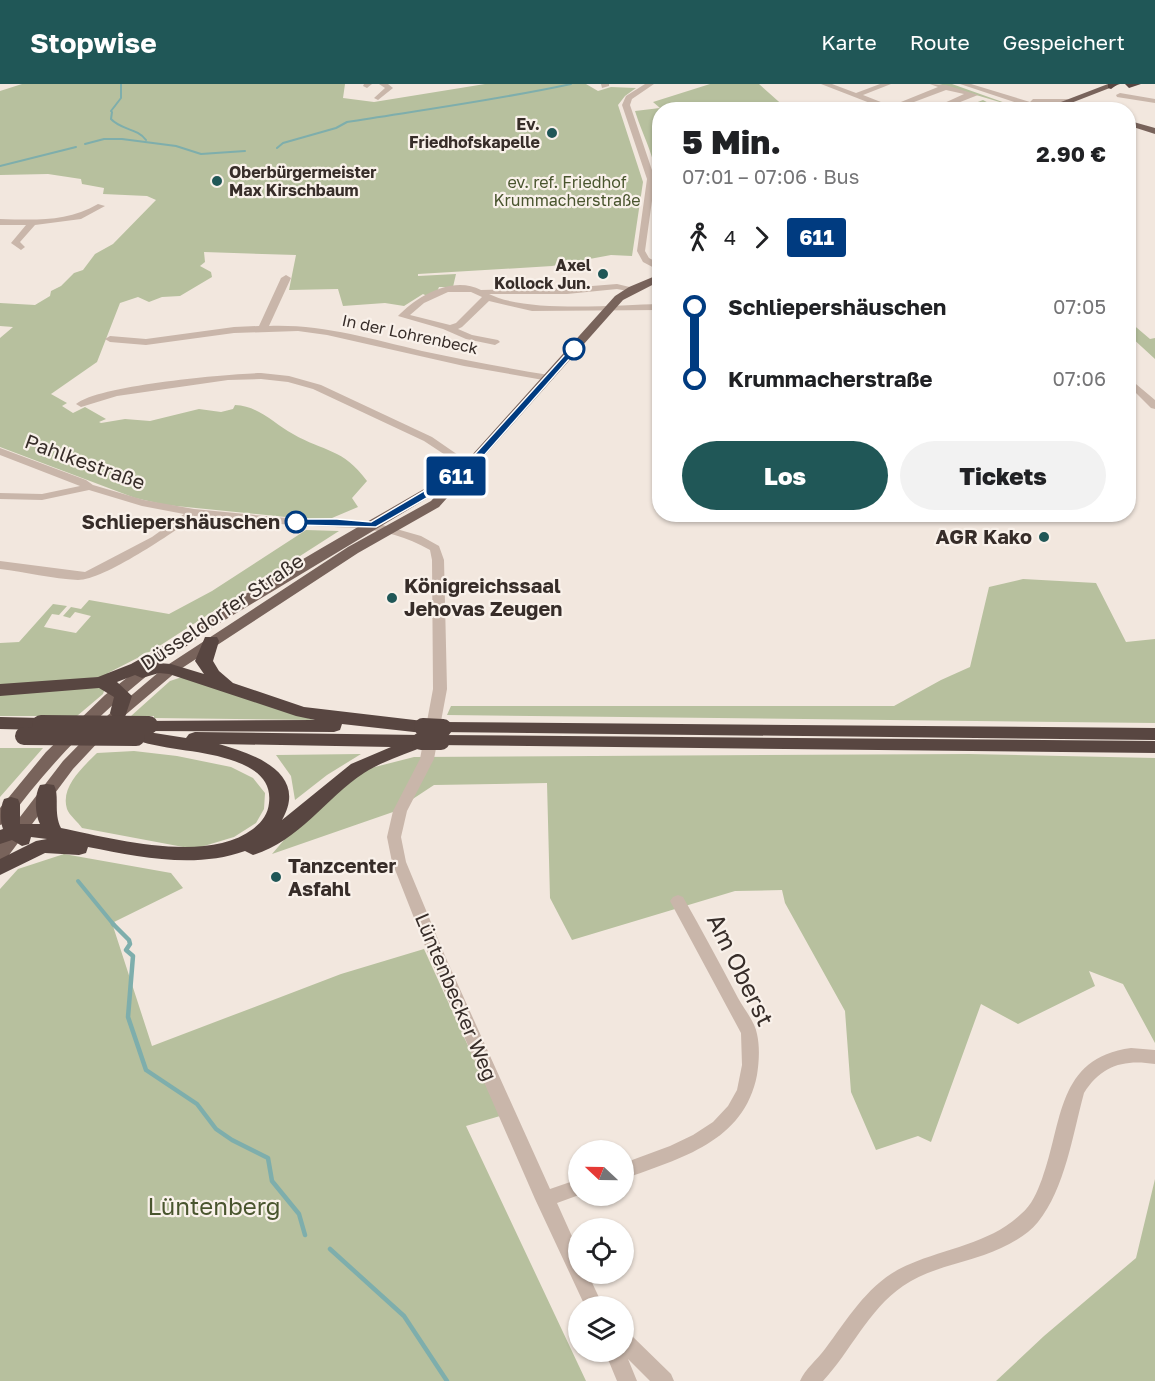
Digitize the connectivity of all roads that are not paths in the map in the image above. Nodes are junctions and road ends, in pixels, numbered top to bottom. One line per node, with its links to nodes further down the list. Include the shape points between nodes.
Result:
1 (383, 84): 13 (street, via 389,88)
2 (650, 84): 30 (street, via 631,96 626,105 651,179 641,251)
3 (825, 84): 12 (street)
4 (887, 84): 12 (street)
5 (934, 84): 9 (street)
6 (964, 84): 10 (street)
7 (1132, 84): 23 (main road)
8 (1114, 85): 22 (main road)
9 (946, 87): 10 (street); 17 (street)
10 (973, 91): 14 (street); 18 (street); 19 (street)
11 (1120, 94): 15 (street)
12 (855, 96): 16 (street)
13 (378, 98)
14 (1019, 100): 20 (street); 21 (street)
15 (1155, 101)
16 (873, 102)
17 (911, 102)
18 (949, 102)
19 (993, 102)
20 (1026, 102)
21 (1033, 102)
22 (1078, 102)
23 (1081, 102)
24 (1136, 127): 25 (main road)
25 (1155, 132)
26 (100, 206): 28 (street, via 74,218)
27 (0, 222): 28 (street)
28 (32, 223): 29 (street, via 15,243)
29 (21, 248)
30 (652, 263)
31 (286, 278): 37 (street)
32 (652, 281): 33 (main road, Düsseldorfer Straße)
33 (633, 289): 34 (street, via 617,285 577,291 505,289); 36 (main road, Düsseldorfer Straße)
34 (485, 294): 36 (street, via 494,300 532,308); 38 (street, via 459,325); 38 (street, via 473,289 446,289 421,301 404,316)
35 (652, 307): 36 (street)
36 (611, 308): 41 (main road, Düsseldorfer Straße)
37 (263, 328): 39 (street, In der Lohrenbeck, via 146,342); 41 (street, In der Lohrenbeck, via 327,332)
38 (451, 328): 40 (street, via 469,337)
39 (110, 339)
40 (495, 342)
41 (549, 378): 46 (main road, Düsseldorfer Straße)
42 (1136, 388): 44 (street)
43 (81, 404): 46 (street, via 116,393 228,377 289,379 317,387 428,439)
44 (1155, 406)
45 (0, 451): 47 (street, Pahlkestraße)
46 (469, 466): 50 (main road, Düsseldorfer Straße); 51 (main road, Düsseldorfer Straße, via 435,504)
47 (89, 487): 48 (street, via 42,497); 49 (street, Pahlkestraße, via 142,503)
48 (0, 496)
49 (194, 512): 50 (street, Pahlkestraße); 52 (street, via 156,539 88,575)
50 (372, 525): 51 (street); 53 (main road, Düsseldorfer Straße)
51 (389, 530): 54 (main road, Düsseldorfer Straße); 79 (street, Lüntenbecker Weg, via 431,545 438,560 440,689 427,759 400,811 394,837 399,862)
52 (0, 565)
53 (185, 639): 56 (main road, Düsseldorfer Straße); 57 (highway, via 137,668)
54 (211, 640): 55 (main road, Düsseldorfer Straße); 58 (highway, via 204,661)
55 (171, 669): 56 (highway); 58 (highway); 61 (main road, Düsseldorfer Straße)
56 (142, 673): 60 (main road, Düsseldorfer Straße)
57 (100, 682): 59 (highway); 60 (highway)
58 (230, 688): 64 (highway, via 311,713)
59 (0, 690)
60 (119, 691): 61 (highway, via 123,696); 70 (main road, Düsseldorfer Straße, via 70,738)
61 (119, 713): 69 (main road, Düsseldorfer Straße)
62 (0, 723): 63 (highway, bridge)
63 (144, 733): 64 (highway); 67 (highway, bridge); 72 (highway, via 258,763 279,784 281,799 277,812 250,840 229,849 195,854)
64 (422, 734): 65 (highway, bridge); 72 (highway, via 358,768 277,835 227,860 166,862)
65 (442, 734): 66 (highway); 68 (highway)
66 (1155, 734)
67 (0, 736)
68 (1155, 747)
69 (47, 790): 71 (main road, Düsseldorfer Straße); 72 (highway)
70 (5, 811): 71 (highway)
71 (8, 834): 72 (highway, via 24,842); 73 (main road, Düsseldorfer Straße)
72 (49, 840): 74 (highway)
73 (0, 855)
74 (0, 868)
75 (678, 901): 77 (street, Am Oberst, via 749,1033 750,1081 739,1106 721,1127 683,1150)
76 (1155, 1057): 85 (street, via 1126,1055 1108,1059 1084,1076 1043,1198 1033,1215 998,1241 897,1280 874,1300)
77 (634, 1167)
78 (568, 1191): 79 (street)
79 (544, 1199): 80 (street, Lüntenbecker Weg)
80 (568, 1250)
81 (634, 1352): 84 (street)
82 (619, 1362): 83 (street)
83 (627, 1381)
84 (664, 1381)
85 (810, 1381)

